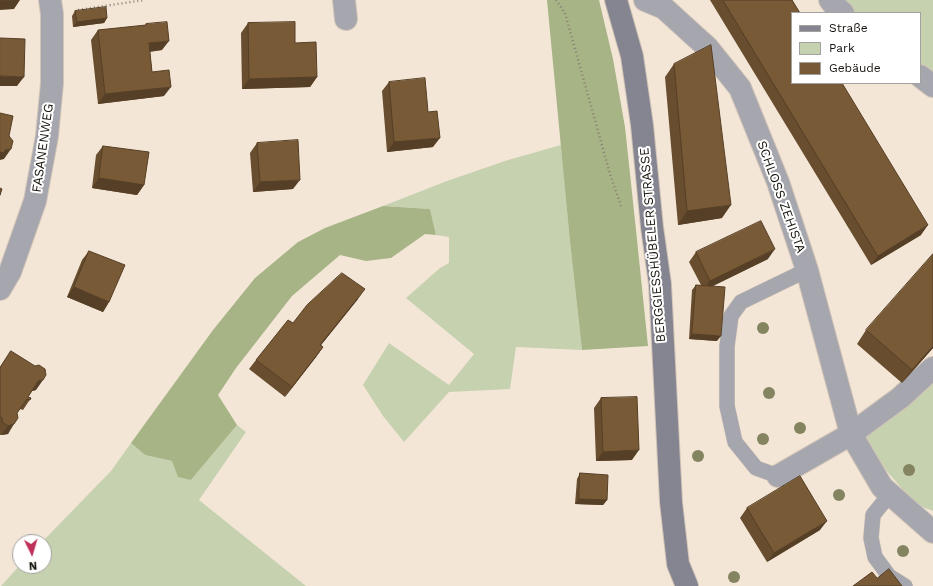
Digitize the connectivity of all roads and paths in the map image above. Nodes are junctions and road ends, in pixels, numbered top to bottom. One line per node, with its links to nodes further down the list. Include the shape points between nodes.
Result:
1 (144, 0): 6 (path)
2 (556, 0): 10 (path, via 565,13 610,174)
3 (616, 0): 18 (main road, BERGGIESSHÜBELER STRASSE, via 632,56 642,125 660,284 671,502 678,564)
4 (645, 0): 11 (street, SCHLOSS ZEHISTA, via 664,8 698,39 740,88 778,182)
5 (830, 0): 7 (street)
6 (51, 7): 12 (street, FASANENWEG, via 52,83 47,136 35,201 10,272)
7 (842, 12)
8 (921, 77): 9 (street)
9 (933, 86)
10 (625, 215)
11 (807, 270): 14 (street, SCHLOSS ZEHISTA); 15 (lane, via 741,302 731,316 727,346 727,406 735,442 756,468)
12 (0, 289)
13 (933, 368): 14 (street, via 900,398)
14 (852, 434): 15 (street); 16 (street, SCHLOSS ZEHISTA, via 882,487)
15 (778, 476)
16 (890, 494): 17 (street, SCHLOSS ZEHISTA); 19 (lane, via 873,515 871,538 876,557 889,576)
17 (933, 532)
18 (687, 586)
19 (905, 586)

